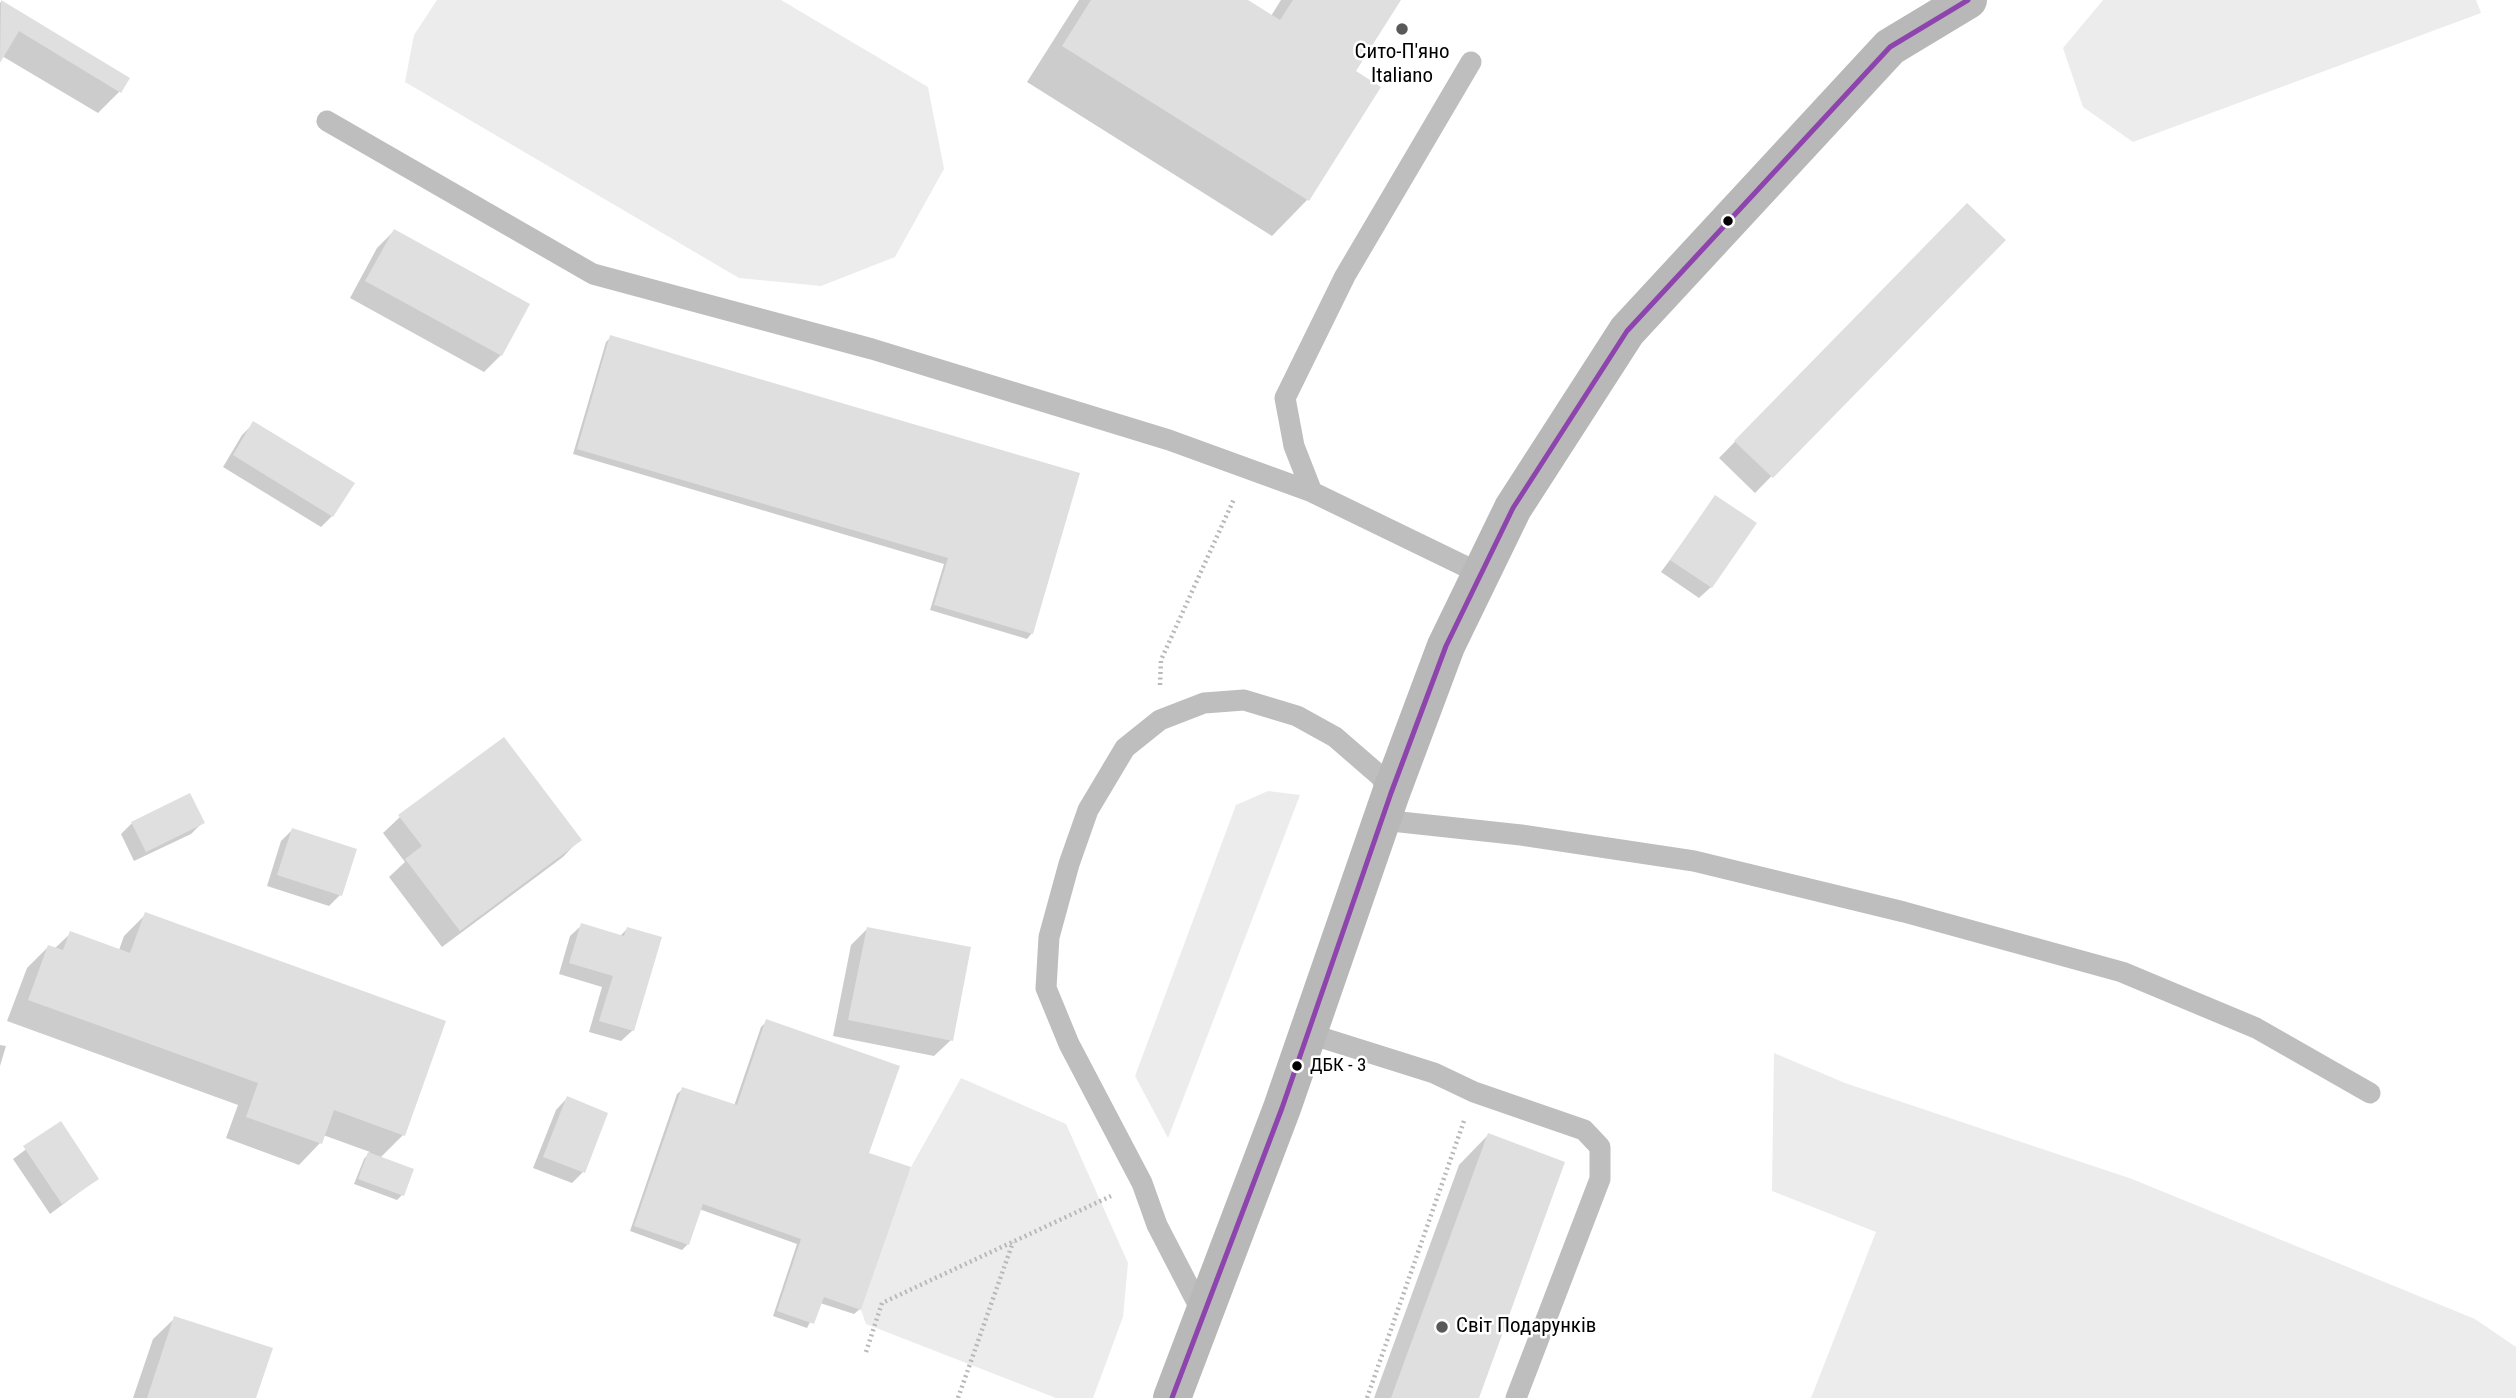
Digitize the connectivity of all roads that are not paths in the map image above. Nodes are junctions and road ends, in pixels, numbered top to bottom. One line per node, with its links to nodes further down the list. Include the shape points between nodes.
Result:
1 (1968, 0): 5 (main road, via 1890,47 1628,331 1513,508)
2 (1471, 62): 4 (lane, via 1345,276 1285,398 1294,446)
3 (327, 121): 4 (lane, via 593,274 885,353 1169,440)
4 (1312, 492): 5 (lane)
5 (1481, 574): 6 (main road, via 1446,646)
6 (1386, 806): 7 (main road); 8 (lane, via 1521,835 1695,861 2109,969 2256,1028); 9 (lane, via 1380,776 1335,737 1283,712 1244,700 1204,703 1160,720 1125,748 1088,810 1049,937 1046,988 1069,1044 1142,1183 1157,1225)
7 (1307, 1033): 9 (main road); 11 (lane, via 1434,1073 1474,1092 1584,1130 1600,1147 1600,1179)
8 (2370, 1093)
9 (1202, 1312): 10 (main road)
10 (1172, 1398)
11 (1516, 1398)

